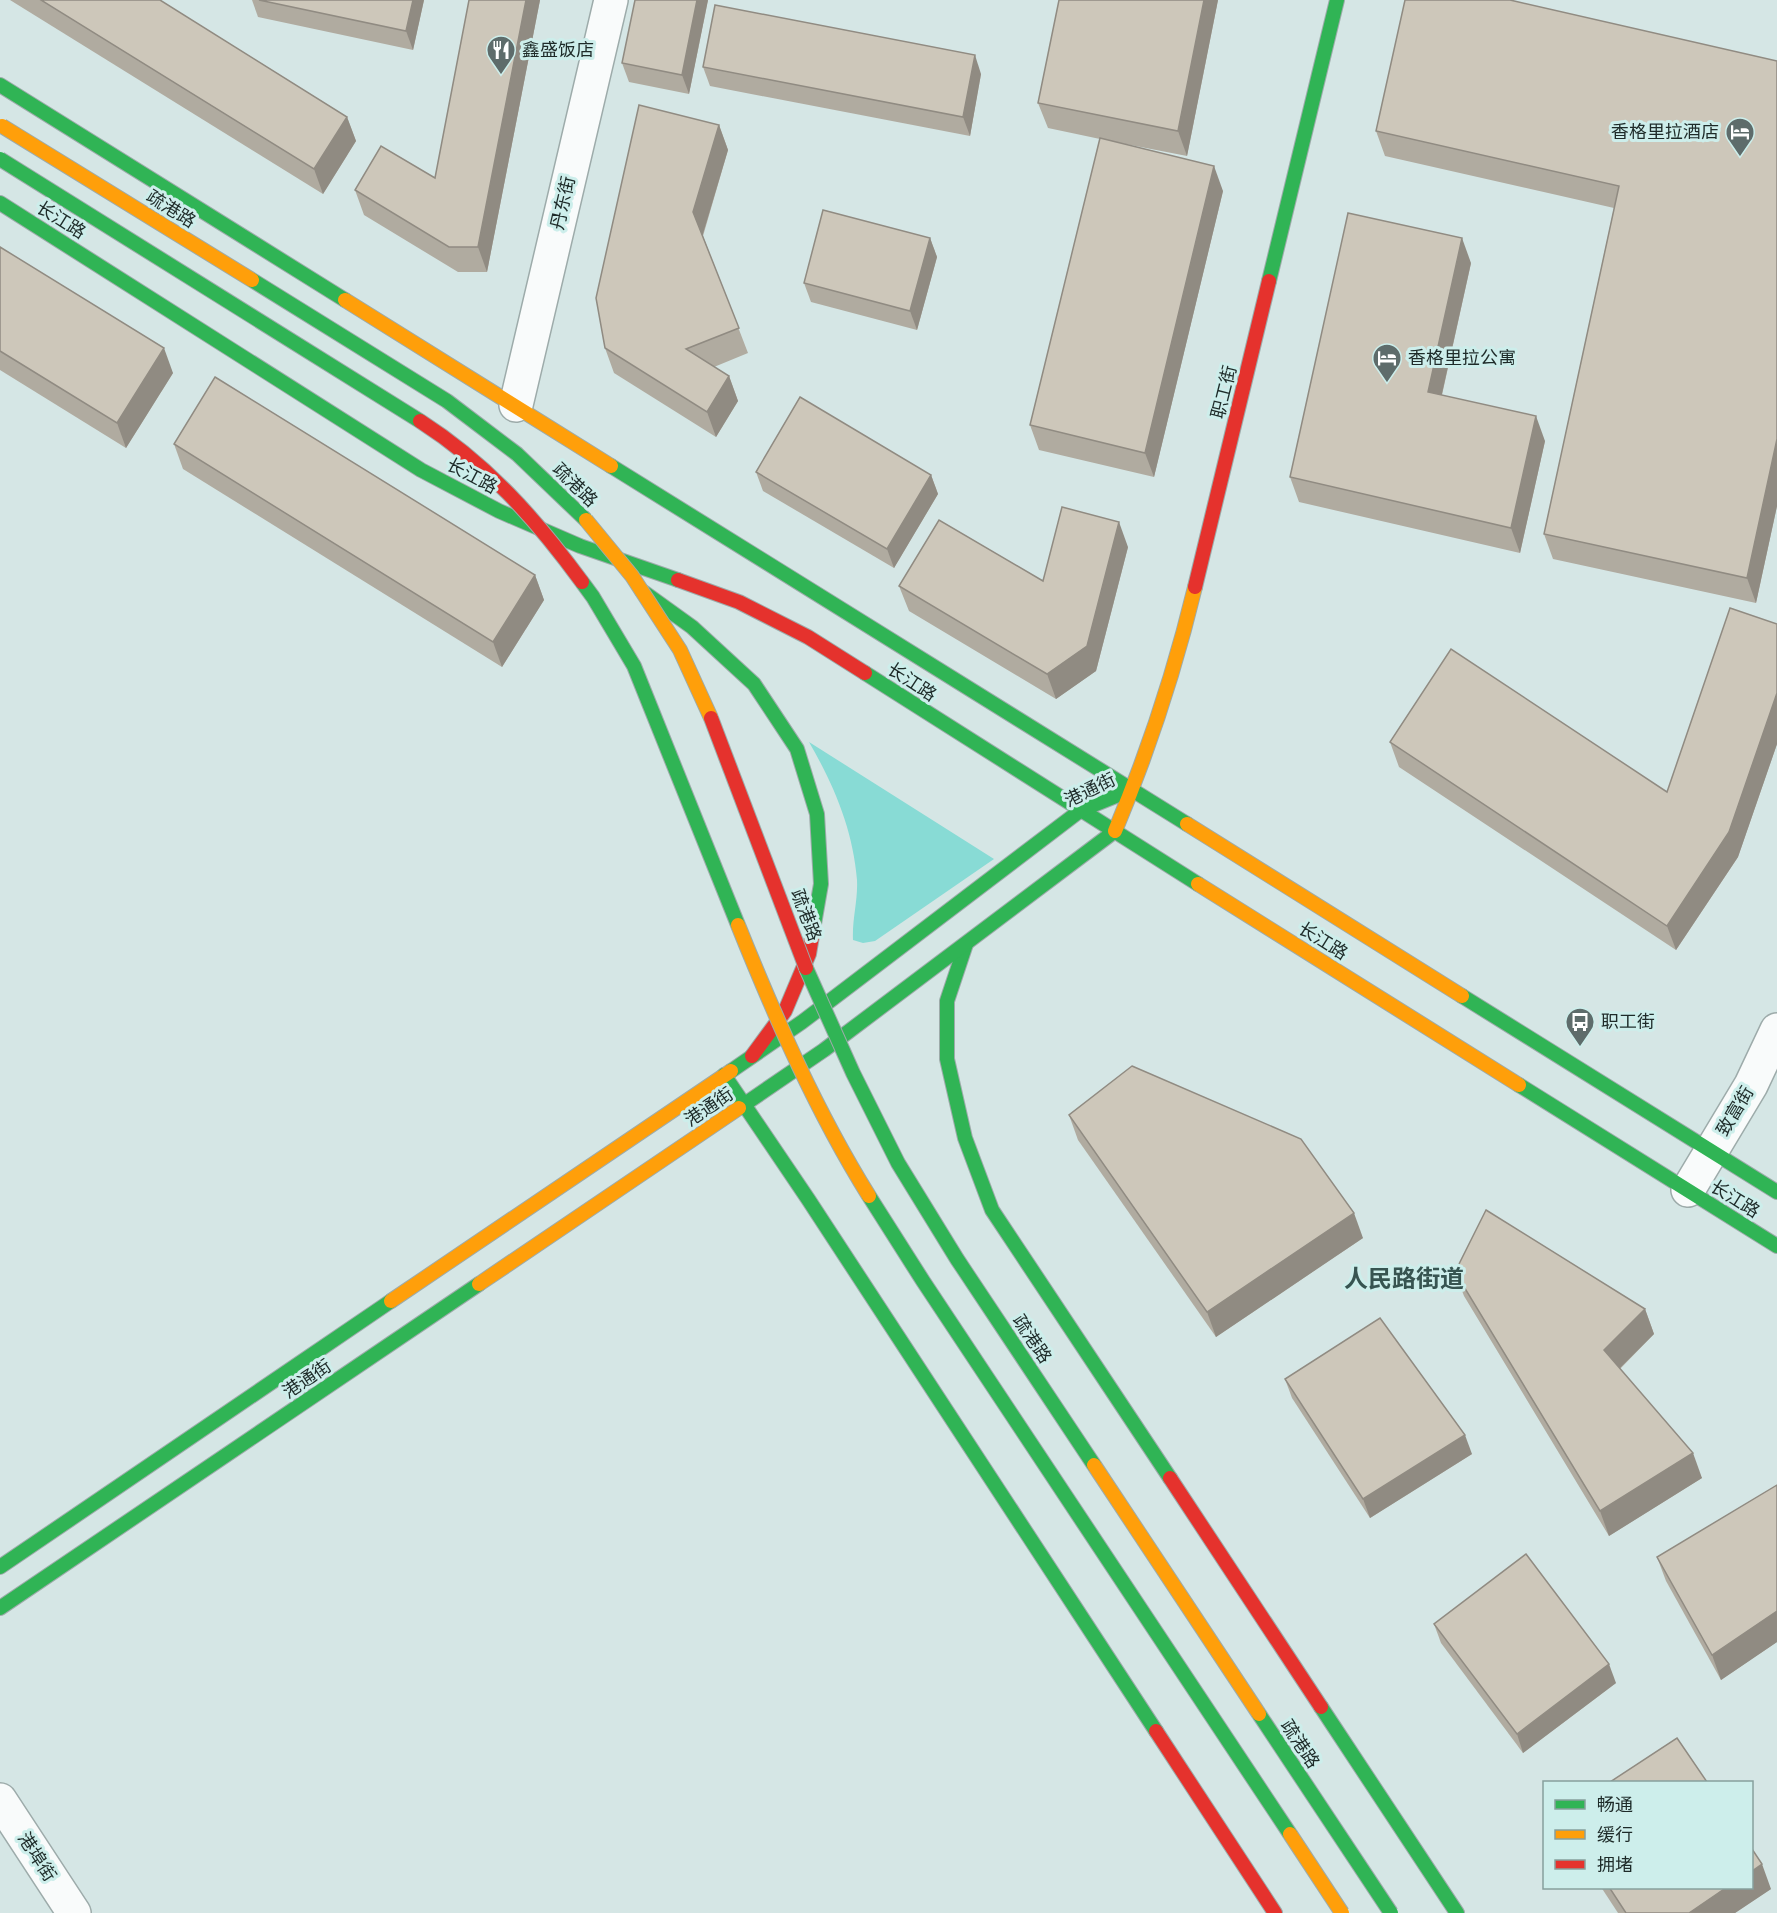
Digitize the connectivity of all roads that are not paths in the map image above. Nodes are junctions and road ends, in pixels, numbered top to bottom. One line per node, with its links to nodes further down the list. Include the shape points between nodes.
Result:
1 (611, 0): 7 (street, 丹东街)
2 (1337, 0): 9 (main road, 职工街, via 1182,641)
3 (0, 85): 7 (main road, 长江路)
4 (1, 125): 27 (main road, 疏港路, bridge, via 447,401 517,454 579,512 632,576 680,650 718,732 807,970 898,1163 957,1259)
5 (0, 159): 26 (main road, bridge, via 430,428 492,476 545,532 593,597 634,666 766,994 813,1094 862,1184)
6 (0, 203): 8 (main road, 长江路, via 422,470 499,511)
7 (516, 405): 9 (main road, 长江路)
8 (580, 546): 10 (main road, 长江路, via 739,602 808,637); 14 (main road, via 692,627 754,684 797,749 817,814 821,884 809,954 785,1011)
9 (1133, 789): 10 (main road, 港通街); 11 (main road, 港通街); 17 (main road, 长江路)
10 (1081, 810): 11 (main road, 长江路); 14 (main road, 港通街, via 812,1015)
11 (1115, 832): 12 (main road, 港通街); 18 (main road, 长江路)
12 (966, 944): 16 (main road, 港通街); 28 (main road, via 947,1000 946,1059 965,1138 992,1210)
13 (1777, 1030): 17 (street, 致富街)
14 (752, 1056): 15 (main road, 港通街)
15 (724, 1075): 16 (main road); 21 (main road, 港通街)
16 (744, 1105): 22 (main road, 港通街); 25 (main road)
17 (1712, 1151): 18 (street, 致富街); 19 (main road, 长江路)
18 (1688, 1190): 20 (main road, 长江路)
19 (1777, 1192)
20 (1777, 1246)
21 (0, 1567)
22 (0, 1608)
23 (0, 1800): 24 (street, 港埠街)
24 (74, 1913)
25 (1275, 1913)
26 (1342, 1913)
27 (1391, 1913)
28 (1457, 1913)

